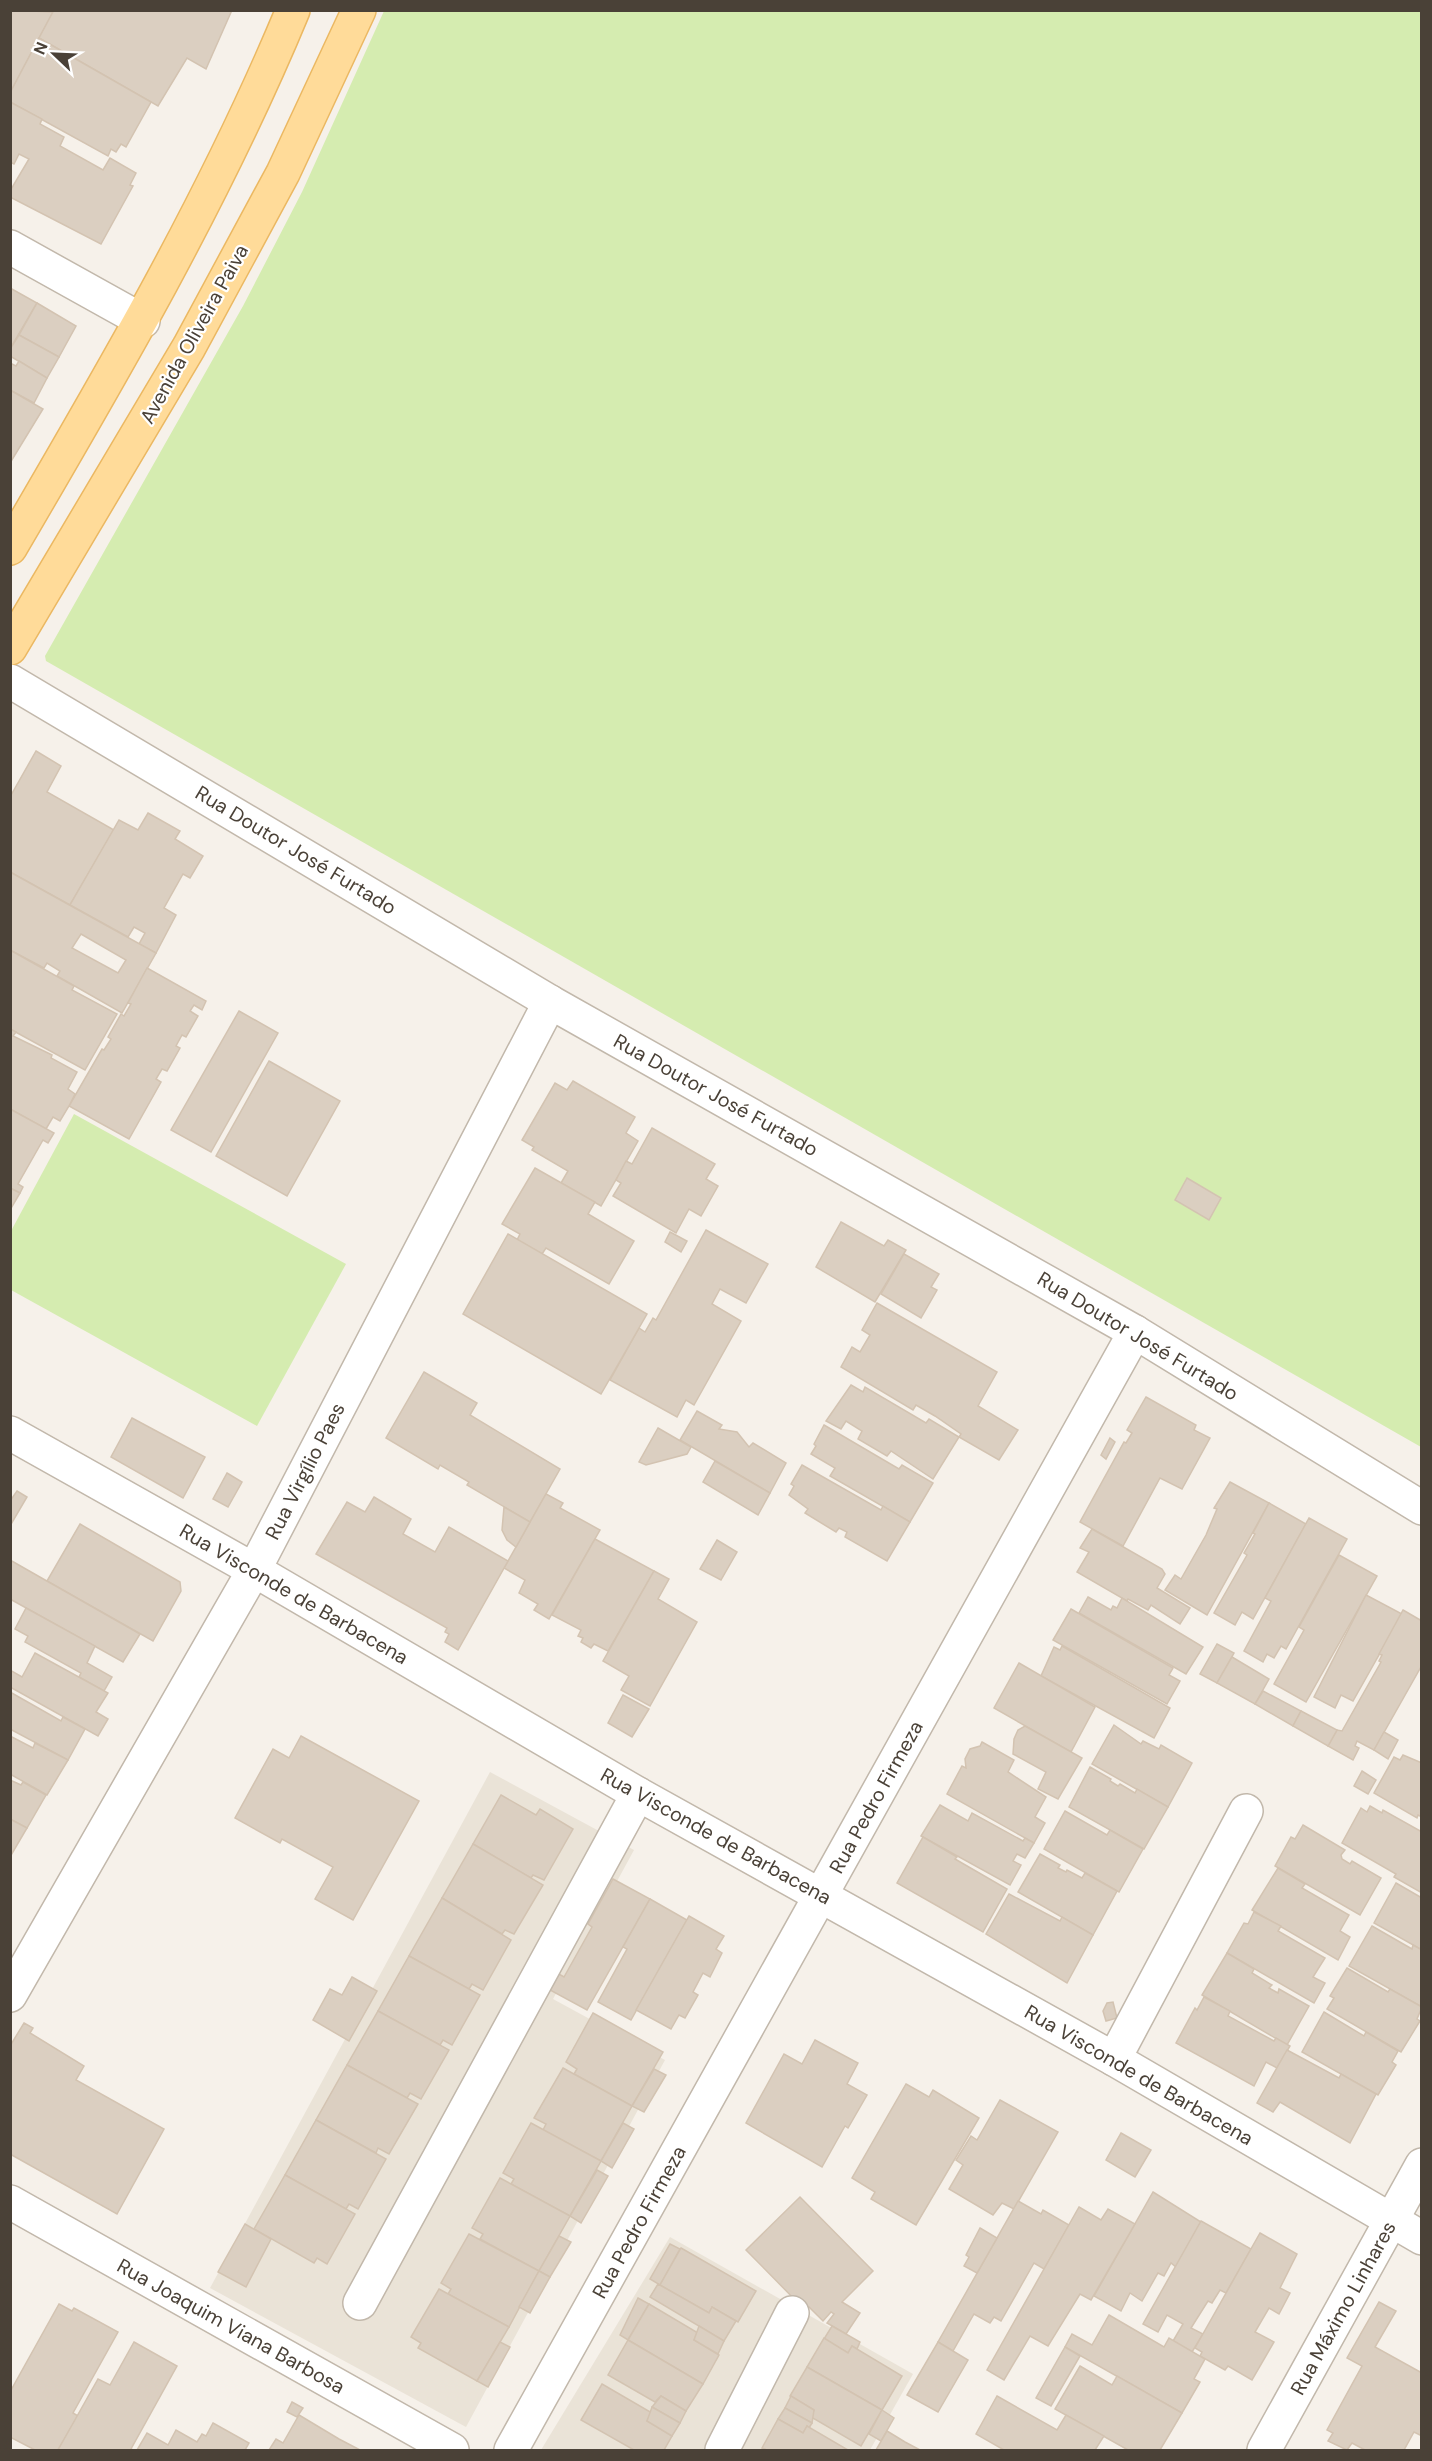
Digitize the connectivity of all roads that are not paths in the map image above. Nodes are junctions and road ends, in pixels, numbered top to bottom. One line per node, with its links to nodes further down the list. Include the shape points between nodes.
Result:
1 (293, 10): 4 (main road, via 255,101)
2 (359, 10): 6 (main road, Avenida Oliveira Paiva, via 284,173 205,318)
3 (10, 247): 4 (street)
4 (143, 321): 5 (main road)
5 (10, 548)
6 (10, 648)
7 (10, 681): 8 (street, Rua Doutor José Furtado)
8 (550, 1002): 9 (street, Rua Doutor José Furtado); 12 (street, Rua Virgílio Paes)
9 (1135, 1332): 11 (street, Rua Doutor José Furtado); 15 (street, Rua Pedro Firmeza)
10 (10, 1433): 12 (street, Rua Visconde de Barbacena)
11 (1422, 1508)
12 (254, 1570): 13 (street, Rua Visconde de Barbacena); 16 (street, Rua Virgílio Paes)
13 (638, 1794): 15 (street, Rua Visconde de Barbacena); 22 (street)
14 (1246, 1811): 17 (street)
15 (822, 1895): 17 (street, Rua Visconde de Barbacena); 25 (street, Rua Pedro Firmeza)
16 (10, 1995)
17 (1114, 2059): 20 (street, Rua Visconde de Barbacena)
18 (1422, 2165): 20 (street, Rua Máximo Linhares)
19 (10, 2202): 24 (street, Rua Joaquim Viana Barbosa)
20 (1392, 2221): 21 (street, Rua Visconde de Barbacena); 27 (street, Rua Máximo Linhares)
21 (1422, 2238)
22 (360, 2303)
23 (792, 2313): 26 (street)
24 (452, 2451)
25 (511, 2451)
26 (722, 2451)
27 (1264, 2451)

